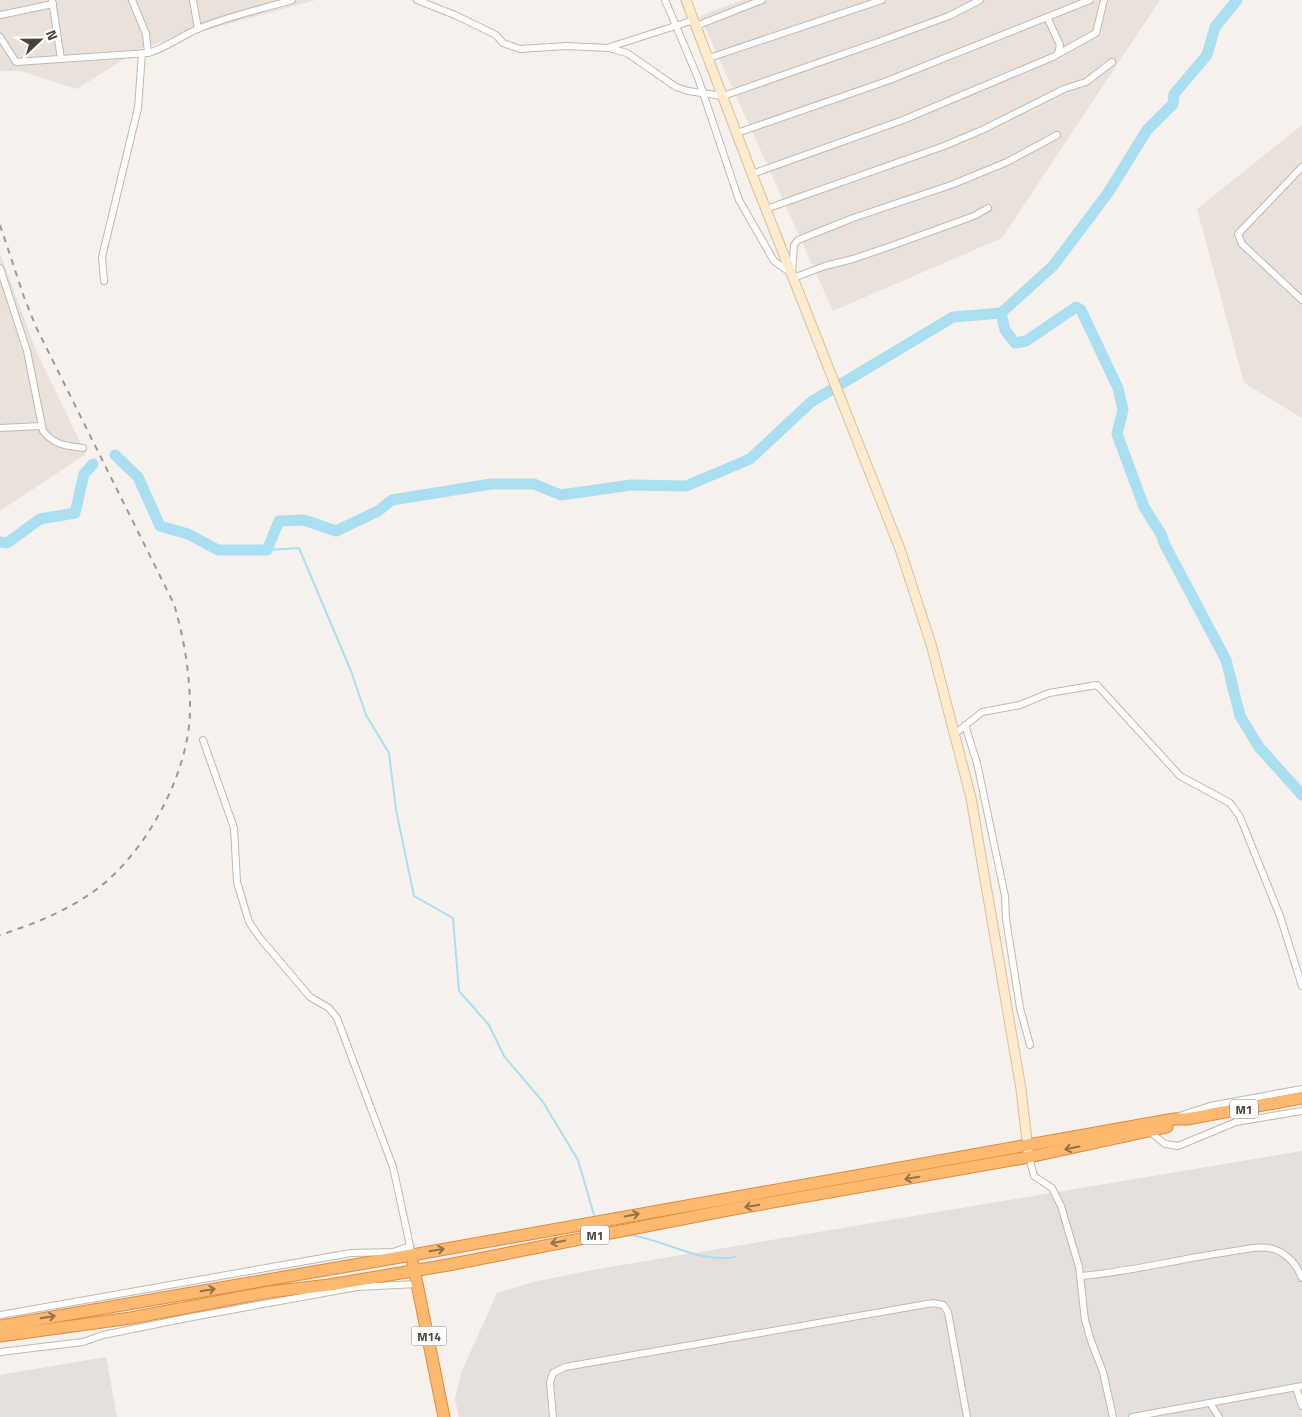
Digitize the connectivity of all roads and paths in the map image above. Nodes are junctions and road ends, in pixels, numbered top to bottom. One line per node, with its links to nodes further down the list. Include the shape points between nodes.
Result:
1 (132, 0): 22 (street, via 146,34)
2 (193, 0): 19 (street)
3 (262, 0): 14 (street)
4 (292, 0): 14 (street)
5 (417, 0): 21 (street, via 455,15 496,35 503,43 520,49)
6 (665, 0): 18 (street)
7 (686, 0): 17 (main road)
8 (762, 0): 17 (street)
9 (882, 0): 24 (street)
10 (980, 0): 28 (street, via 803,70)
11 (1090, 0): 16 (street)
12 (1104, 0): 23 (street, via 1096,33)
13 (53, 2): 15 (street); 25 (street)
14 (263, 9): 19 (street)
15 (0, 15)
16 (1047, 17): 23 (street, via 1060,45); 29 (street, via 893,78)
17 (695, 23): 18 (street); 24 (main road)
18 (676, 25): 21 (street); 27 (street)
19 (198, 29): 22 (street, via 167,46)
20 (0, 37): 25 (street, via 16,62)
21 (609, 48): 27 (street, via 627,53 676,87)
22 (145, 53): 25 (street); 37 (street, via 138,108 102,257)
23 (1058, 54): 32 (street, via 903,120)
24 (709, 58): 28 (main road)
25 (61, 59)
26 (1112, 62): 34 (street, via 1086,82 1064,89 944,146)
27 (703, 93): 28 (street); 36 (street, via 740,200 774,261)
28 (723, 96): 29 (main road)
29 (737, 132): 32 (main road)
30 (1057, 135): 36 (street, via 1007,162 951,185 798,240 794,245)
31 (1302, 167): 38 (street, via 1238,234 1242,244)
32 (752, 174): 34 (main road)
33 (988, 208): 36 (street, via 891,246)
34 (766, 209): 36 (main road)
35 (0, 268): 39 (street, via 27,351)
36 (793, 276): 43 (main road, via 900,549 932,644)
37 (104, 281)
38 (1302, 300)
39 (41, 426): 40 (street); 41 (street, via 48,438 56,443)
40 (0, 428)
41 (83, 448)
42 (965, 725): 43 (street); 45 (street, via 982,712 1020,706 1048,693 1094,685 1101,688 1180,776 1230,803 1240,817 1280,916); 46 (street, via 977,762 1006,896 1006,919 1020,1008)
43 (956, 733): 53 (main road, via 983,863)
44 (203, 740): 54 (street, via 234,828 237,882 249,922 310,997 329,1008 337,1018 392,1168)
45 (1302, 986)
46 (1030, 1045)
47 (1302, 1089): 50 (street, via 1210,1106)
48 (1302, 1098): 51 (highway, M1)
49 (1302, 1111): 52 (street, via 1231,1124 1178,1146 1165,1144)
50 (1174, 1118): 51 (highway, M1); 53 (highway, M1)
51 (1187, 1120): 52 (highway, M1)
52 (1149, 1132): 53 (highway, M1, one-way to 53)
53 (1029, 1152): 54 (highway, M1, one-way to 53); 55 (highway, M1, one-way to 55); 56 (street, via 1034,1176 1057,1195)
54 (411, 1251): 55 (highway, M14); 59 (street, via 351,1253); 60 (highway, M1, one-way to 54)
55 (415, 1270): 58 (highway, M14); 61 (highway, M1)
56 (1081, 1276): 57 (street, via 1114,1274 1181,1259 1254,1248 1273,1249 1288,1257); 69 (street, via 1085,1320 1101,1364)
57 (1302, 1278)
58 (417, 1284): 62 (street, via 357,1287 187,1318 83,1342); 66 (highway, M14)
59 (0, 1315)
60 (0, 1326)
61 (0, 1336)
62 (0, 1352)
63 (1299, 1386): 64 (street); 65 (street)
64 (1210, 1403): 70 (street); 71 (street)
65 (1302, 1406)
66 (444, 1417)
67 (553, 1417): 68 (street, via 550,1382 553,1373 565,1367 933,1304 943,1305 948,1312)
68 (967, 1417)
69 (1113, 1417)
70 (1132, 1417)
71 (1219, 1417)

